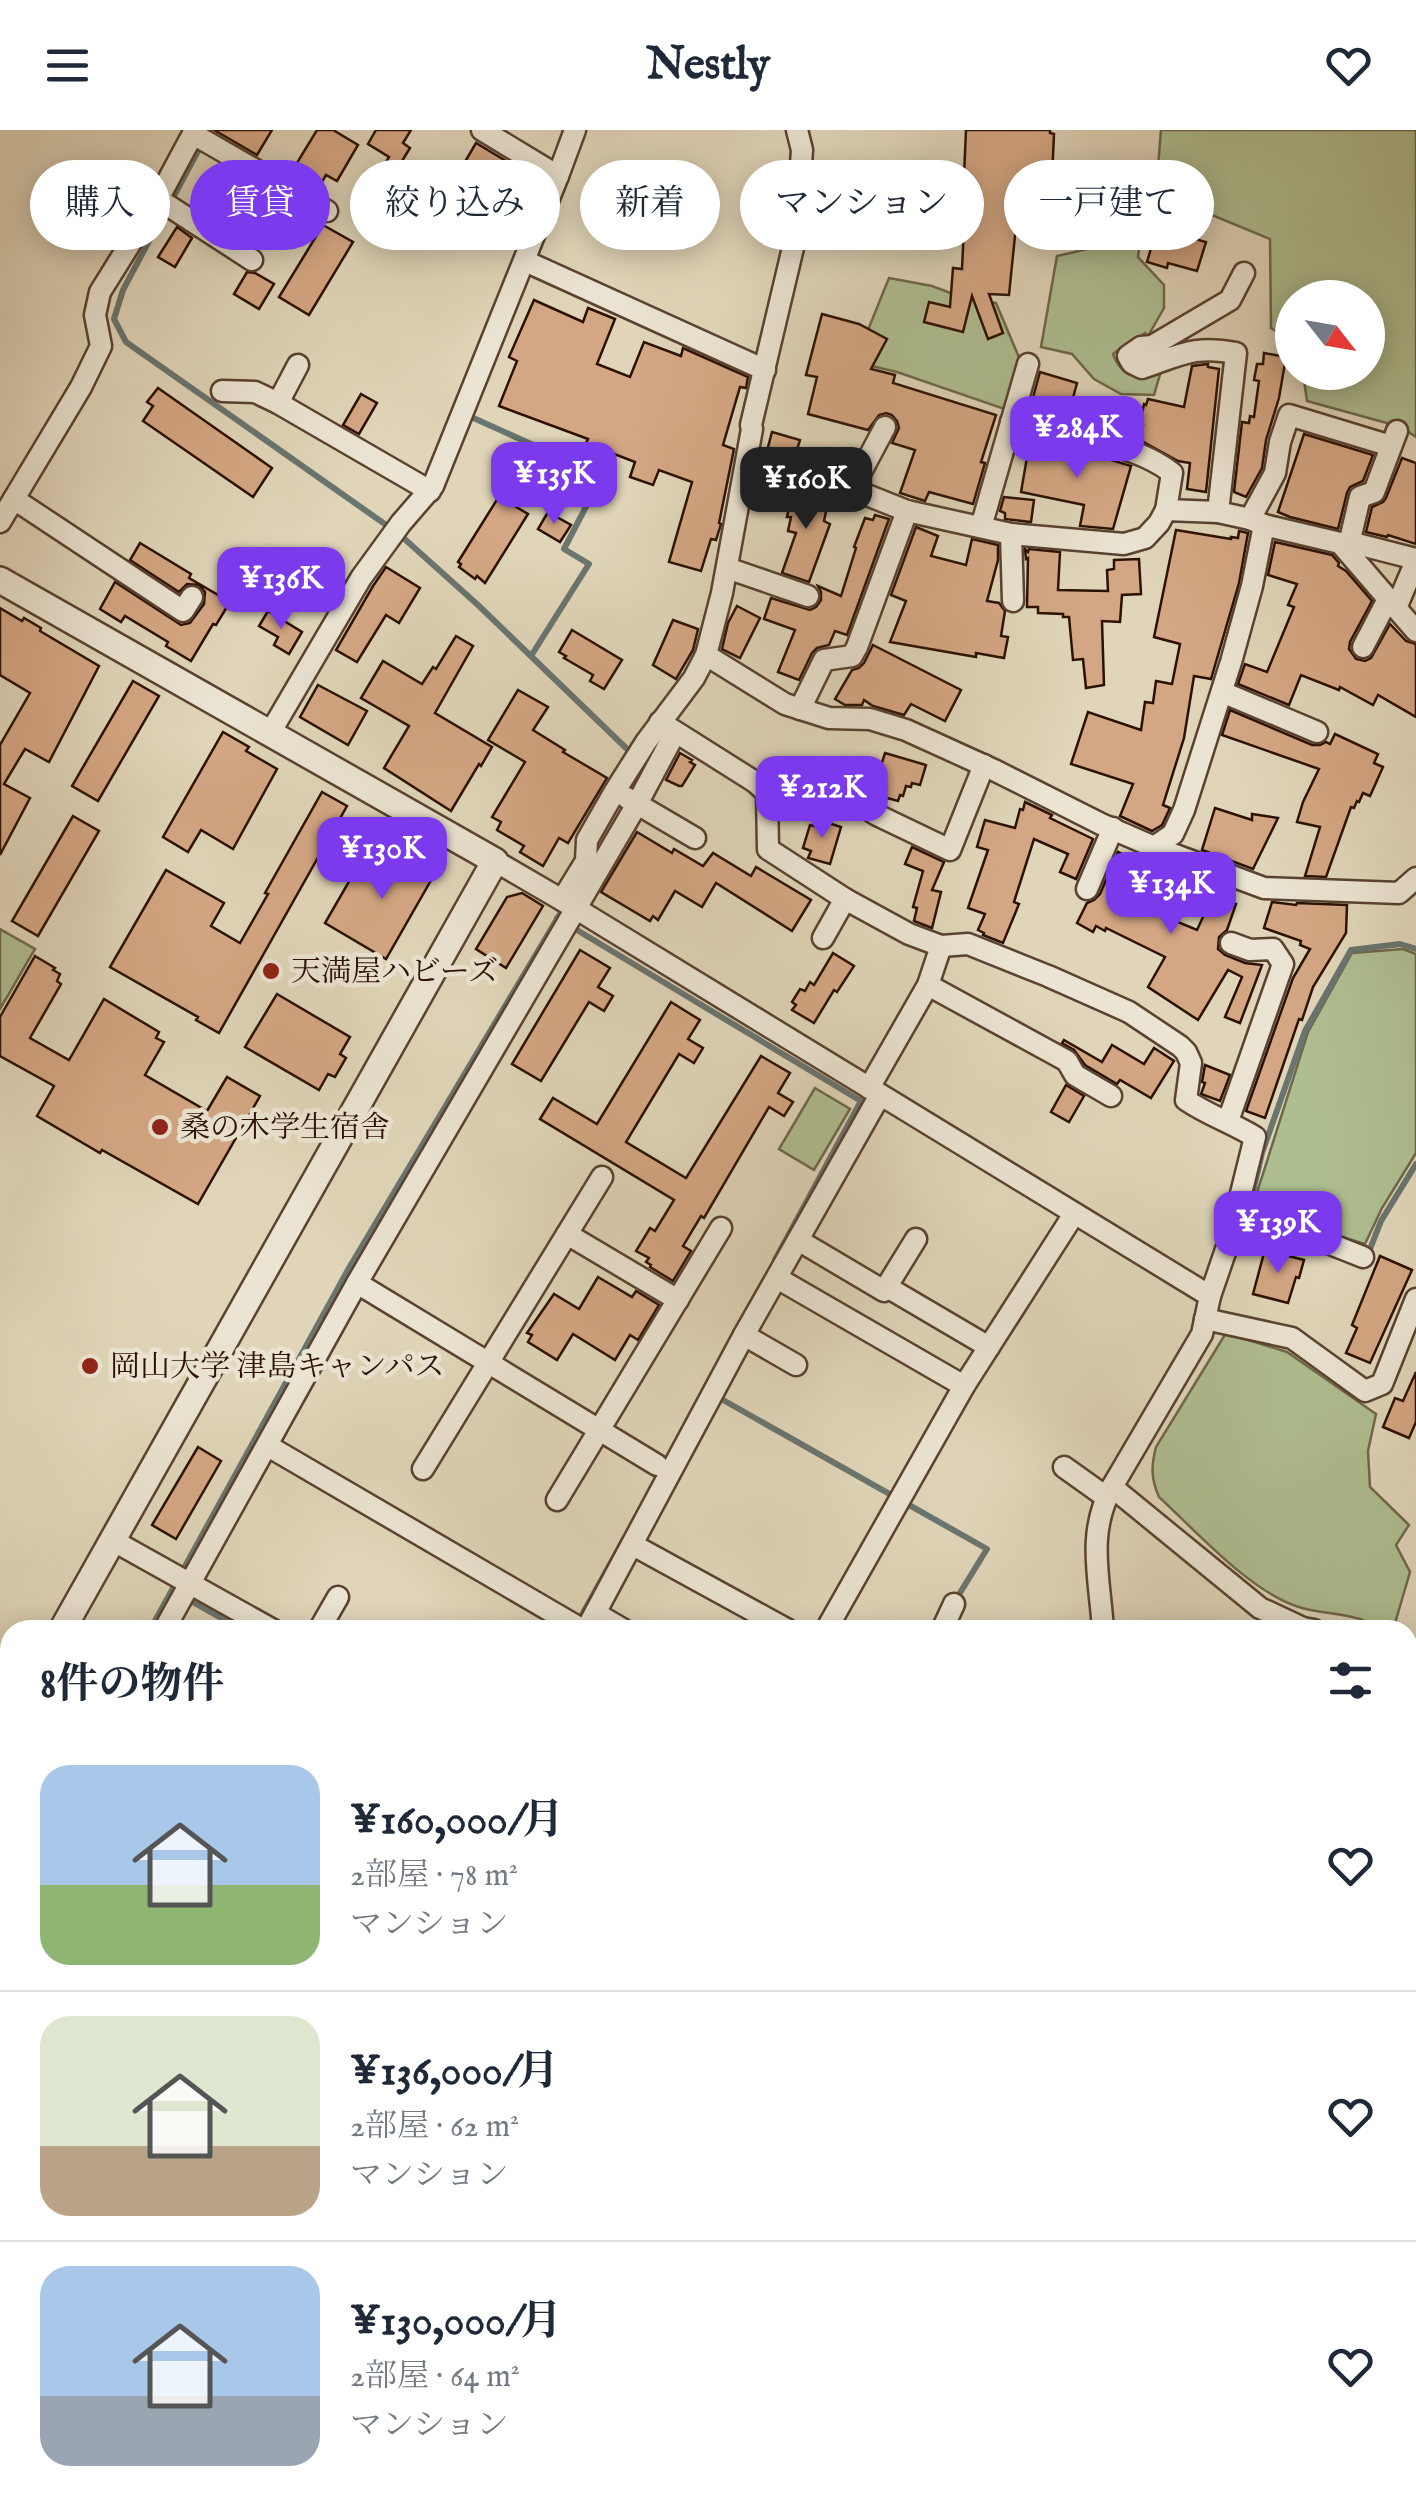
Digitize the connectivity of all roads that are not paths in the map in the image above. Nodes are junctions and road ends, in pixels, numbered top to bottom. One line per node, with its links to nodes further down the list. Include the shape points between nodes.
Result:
1 (482, 130): 6 (street)
2 (574, 130): 7 (street)
3 (797, 130): 17 (street, via 802,150 796,235)
4 (194, 132): 5 (street); 8 (street)
5 (242, 160)
6 (532, 160)
7 (560, 170)
8 (170, 177)
9 (170, 207): 12 (street)
10 (126, 250): 25 (street, via 100,292 101,346)
11 (529, 250): 13 (street)
12 (252, 260)
13 (525, 261): 17 (street); 24 (street)
14 (1244, 273): 28 (street, via 1230,300 1128,356 1142,368 1191,350 1236,353)
15 (1028, 364): 20 (street)
16 (298, 365): 19 (street)
17 (765, 370): 22 (street)
18 (222, 391): 19 (street, via 255,392)
19 (278, 403): 24 (street)
20 (1011, 422): 26 (street, via 1162,464 1172,473); 31 (street)
21 (885, 427): 23 (street)
22 (747, 460): 23 (street); 35 (street)
23 (852, 489): 27 (street)
24 (430, 491): 48 (street, via 360,578)
25 (14, 500): 29 (street); 38 (street, via 115,556 184,611)
26 (1166, 510): 28 (street); 32 (street, via 1145,538 1124,544)
27 (908, 511): 31 (street); 45 (street, via 857,647 852,656 824,660)
28 (1218, 512): 30 (street)
29 (0, 522)
30 (1257, 522): 33 (street); 33 (street, via 1289,415 1394,438 1374,492 1360,498); 44 (street, via 1252,586)
31 (981, 527): 32 (street)
32 (1011, 534): 39 (street)
33 (1345, 543): 34 (street); 40 (street)
34 (1416, 560): 40 (street)
35 (727, 568): 37 (street); 43 (street)
36 (0, 580): 48 (street)
37 (808, 596)
38 (192, 597)
39 (1013, 601)
40 (1392, 603): 41 (street); 42 (street)
41 (1416, 631)
42 (1363, 647)
43 (706, 654): 45 (street); 46 (street)
44 (1222, 692): 47 (street); 55 (street, via 1184,810 1173,834)
45 (800, 709): 49 (street, via 870,719)
46 (668, 728): 50 (street); 51 (street); 52 (street)
47 (1317, 732)
48 (270, 733): 56 (street)
49 (984, 765): 50 (street, via 950,850 858,802); 53 (street)
50 (755, 782): 59 (street, via 768,793 768,849)
51 (615, 791): 52 (street); 60 (street, via 586,840)
52 (637, 804): 54 (street); 60 (street)
53 (1113, 828): 55 (street); 58 (street)
54 (694, 838)
55 (1154, 847): 57 (street, via 1264,888 1399,893)
56 (494, 861): 60 (street); 95 (street)
57 (1416, 878)
58 (1087, 889)
59 (846, 899): 61 (street); 63 (street)
60 (568, 915): 65 (street); 77 (street)
61 (823, 938)
62 (1231, 943): 67 (street, via 1273,949 1283,964)
63 (941, 946): 64 (street); 67 (street, via 968,944 1129,1012 1186,1052 1186,1100)
64 (928, 986): 65 (street); 66 (street, via 1067,1061 1075,1075)
65 (874, 1092): 69 (street); 74 (street)
66 (1111, 1096)
67 (1228, 1121): 73 (street, via 1255,1137)
68 (602, 1176): 71 (street)
69 (1074, 1214): 79 (street); 84 (street)
70 (721, 1228): 81 (street)
71 (567, 1234): 81 (street); 85 (street)
72 (916, 1238): 78 (street)
73 (1230, 1238): 75 (street, via 1320,1240); 79 (street)
74 (798, 1240): 76 (street); 78 (street)
75 (1363, 1256)
76 (777, 1278): 83 (street); 87 (street)
77 (357, 1283): 85 (street); 89 (street)
78 (886, 1286): 84 (street)
79 (1210, 1296): 82 (street)
80 (1416, 1299): 82 (street, via 1382,1384 1365,1390 1292,1338)
81 (678, 1300): 88 (street)
82 (1205, 1318): 93 (street, via 1202,1334)
83 (744, 1336): 86 (street); 96 (street)
84 (989, 1348): 87 (street)
85 (488, 1362): 88 (street); 92 (street)
86 (796, 1365)
87 (964, 1386): 108 (street)
88 (600, 1430): 90 (street); 94 (street)
89 (268, 1446): 97 (street); 105 (street)
90 (657, 1464)
91 (1064, 1466): 93 (street)
92 (424, 1469)
93 (1109, 1492): 100 (street); 110 (street, via 1095,1542)
94 (558, 1500)
95 (112, 1540): 97 (street); 101 (street)
96 (633, 1545): 106 (street); 107 (street)
97 (181, 1579): 102 (street); 103 (street)
98 (338, 1597): 104 (street)
99 (954, 1604): 109 (street)
100 (1260, 1608): 111 (street); 112 (street)
101 (68, 1620)
102 (167, 1620)
103 (254, 1620)
104 (325, 1620)
105 (574, 1620)
106 (586, 1620)
107 (770, 1620)
108 (832, 1620)
109 (947, 1620)
110 (1103, 1620)
111 (1272, 1620)
112 (1289, 1620)

